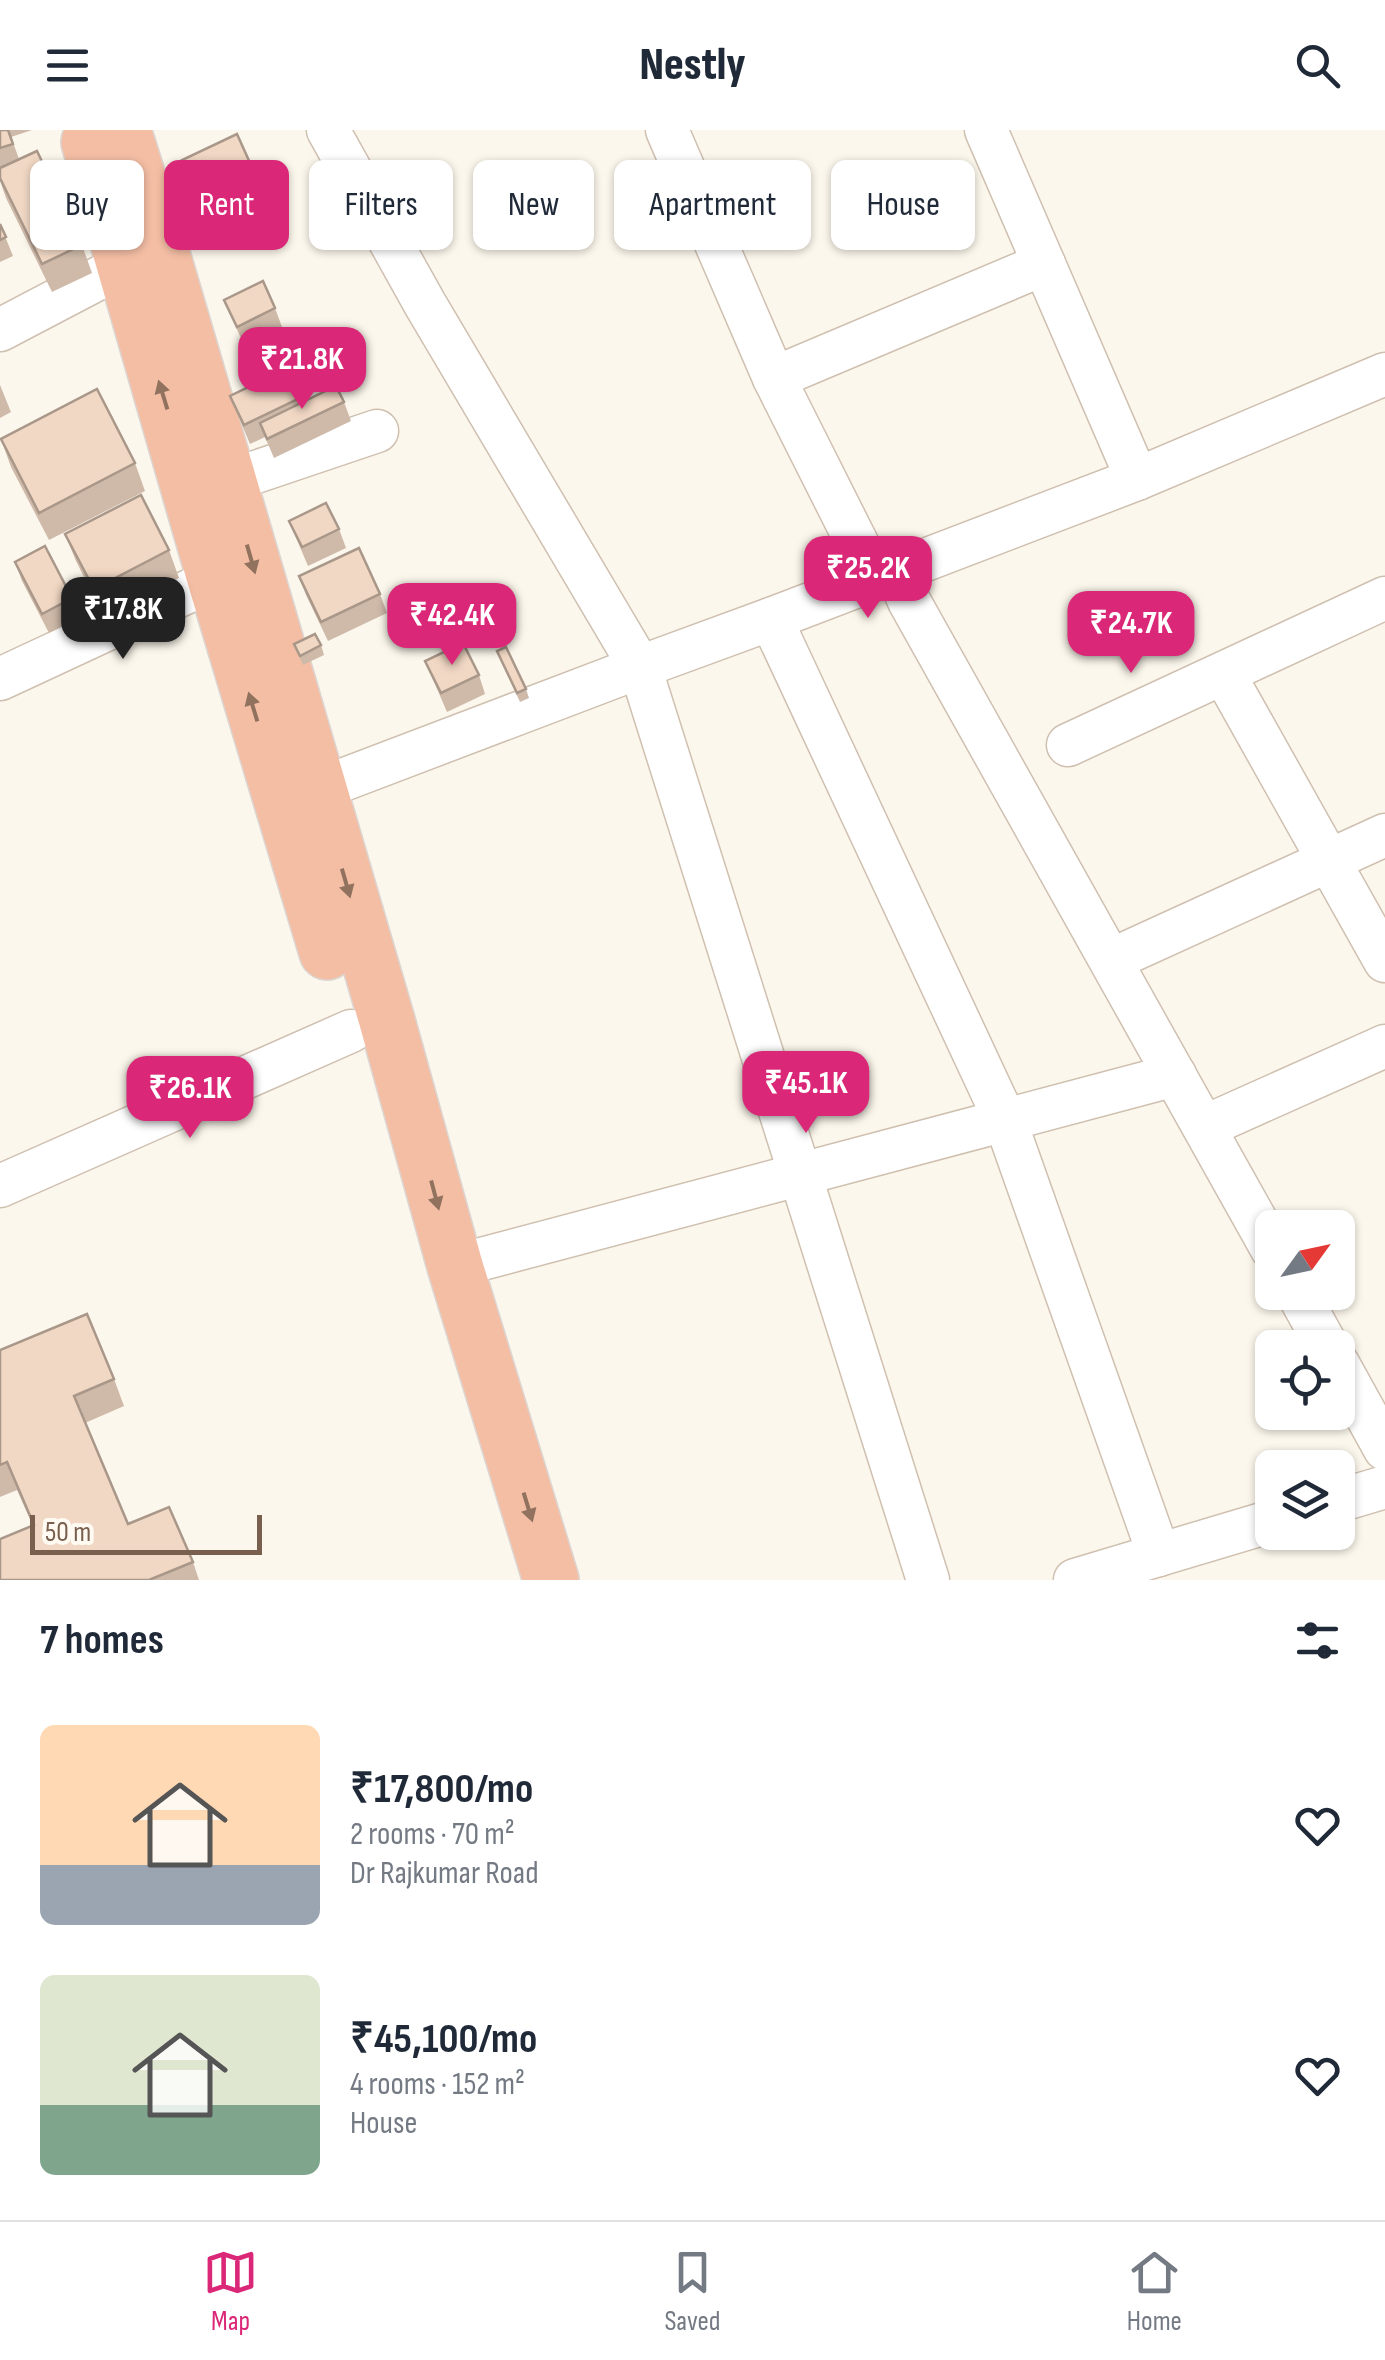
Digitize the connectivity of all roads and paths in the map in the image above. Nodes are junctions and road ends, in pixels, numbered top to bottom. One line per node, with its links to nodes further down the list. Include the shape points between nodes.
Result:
1 (86, 130): 7 (highway)
2 (124, 130): 13 (highway)
3 (328, 130): 18 (street)
4 (668, 130): 10 (street)
5 (986, 130): 6 (street)
6 (1044, 264): 10 (street); 12 (street)
7 (124, 265): 8 (street); 15 (highway, one-way to 7)
8 (0, 330)
9 (1385, 374): 12 (street)
10 (774, 378): 14 (street)
11 (376, 431): 13 (street)
12 (1137, 478): 14 (street)
13 (229, 481): 22 (highway, one-way to 22)
14 (886, 575): 17 (street); 25 (street, via 909,601)
15 (216, 580): 20 (street); 22 (highway, one-way to 15)
16 (1385, 598): 19 (street)
17 (771, 620): 18 (street); 30 (street)
18 (640, 667): 22 (street); 32 (street)
19 (1224, 674): 21 (street); 24 (street)
20 (0, 679)
21 (1068, 745)
22 (300, 795): 27 (highway); 35 (highway, one-way to 35, via 387,1021)
23 (1385, 835): 24 (street)
24 (1328, 861): 25 (street); 26 (street)
25 (1110, 960): 29 (street)
26 (1385, 961)
27 (352, 1032): 33 (street); 42 (highway)
28 (1385, 1046): 31 (street)
29 (1175, 1074): 30 (street); 31 (street)
30 (1005, 1120): 32 (street); 41 (street)
31 (1204, 1127): 34 (street)
32 (800, 1176): 35 (street); 44 (street)
33 (0, 1186)
34 (1255, 1218)
35 (455, 1266): 43 (highway, one-way to 43)
36 (1355, 1395): 37 (street)
37 (1385, 1449)
38 (1385, 1487): 39 (street)
39 (1355, 1496)
40 (1255, 1526): 41 (street)
41 (1158, 1555): 45 (street)
42 (512, 1580)
43 (551, 1580)
44 (928, 1580)
45 (1075, 1580)

